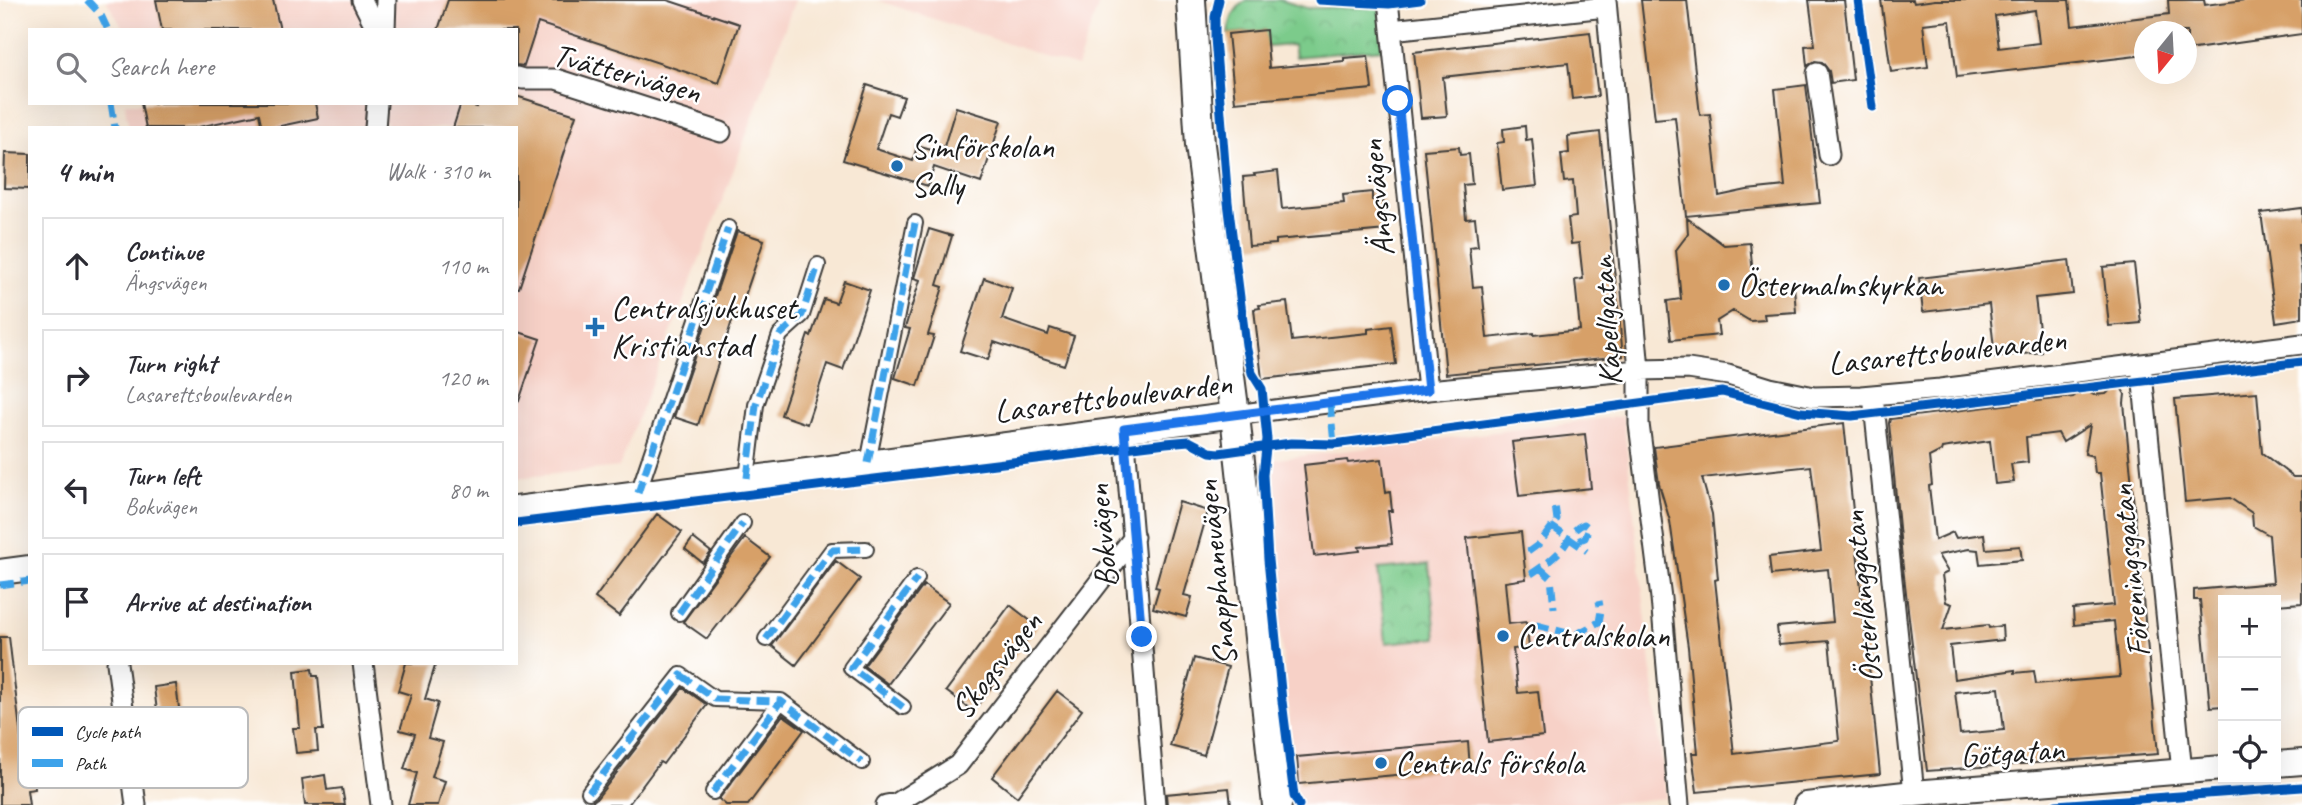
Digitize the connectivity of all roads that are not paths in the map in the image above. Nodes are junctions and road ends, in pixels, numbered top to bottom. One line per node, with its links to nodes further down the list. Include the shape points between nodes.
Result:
1 (362, 0): 7 (street)
2 (386, 0): 8 (street)
3 (1191, 0): 10 (main road, Snapphanevägen)
4 (1206, 0): 10 (main road)
5 (1388, 0): 9 (street, Ängsvägen)
6 (1606, 3): 9 (street); 22 (street, Kapellgatan)
7 (376, 28)
8 (385, 28)
9 (1391, 30): 23 (street, Ängsvägen)
10 (1194, 36): 25 (main road, Snapphanevägen, via 1200,145)
11 (1817, 73): 16 (street)
12 (518, 77): 15 (street, Tvätterivägen, via 556,79)
13 (377, 105): 14 (street)
14 (375, 126)
15 (721, 132)
16 (1829, 155)
17 (915, 223): 27 (street)
18 (728, 228): 29 (street)
19 (818, 265): 28 (street, via 802,316 780,335 760,393)
20 (2302, 344): 21 (street, Lasarettsboulevarden)
21 (2141, 364): 24 (street, Lasarettsboulevarden); 48 (street, Föreningsgatan)
22 (1639, 370): 23 (street, Lasarettsboulevarden); 24 (street, Lasarettsboulevarden, via 1728,375 1814,397); 56 (street, Kapellgatan, via 1639,424 1661,597)
23 (1428, 390): 25 (street, Lasarettsboulevarden)
24 (1873, 395): 51 (street, Österlånggatan)
25 (1235, 415): 26 (street, Lasarettsboulevarden); 55 (main road, Snapphanevägen)
26 (1124, 429): 27 (street, Lasarettsboulevarden); 32 (street, Bokvägen)
27 (868, 463): 28 (street, Lasarettsboulevarden)
28 (747, 478): 29 (street, Lasarettsboulevarden)
29 (638, 493): 30 (street, Lasarettsboulevarden)
30 (518, 509)
31 (743, 523): 37 (street)
32 (1134, 537): 53 (street, Skogsvägen, via 958,765 897,803); 54 (street, Bokvägen)
33 (866, 549): 38 (street, via 832,550)
34 (28, 568): 35 (street)
35 (0, 572)
36 (917, 578): 43 (street, via 851,668)
37 (679, 613)
38 (766, 639)
39 (117, 665): 42 (street)
40 (363, 665): 52 (street)
41 (781, 701): 44 (street); 49 (street, via 715,699 681,675); 50 (street)
42 (123, 707)
43 (904, 707)
44 (862, 762)
45 (2302, 762): 46 (street)
46 (2281, 764)
47 (2218, 768): 48 (street, Götgatan)
48 (2182, 772): 51 (street, Götgatan)
49 (589, 792)
50 (713, 792)
51 (1907, 797): 57 (street, Götgatan)
52 (381, 805)
53 (886, 805)
54 (1155, 805)
55 (1277, 805)
56 (1679, 805)
57 (1806, 805)

